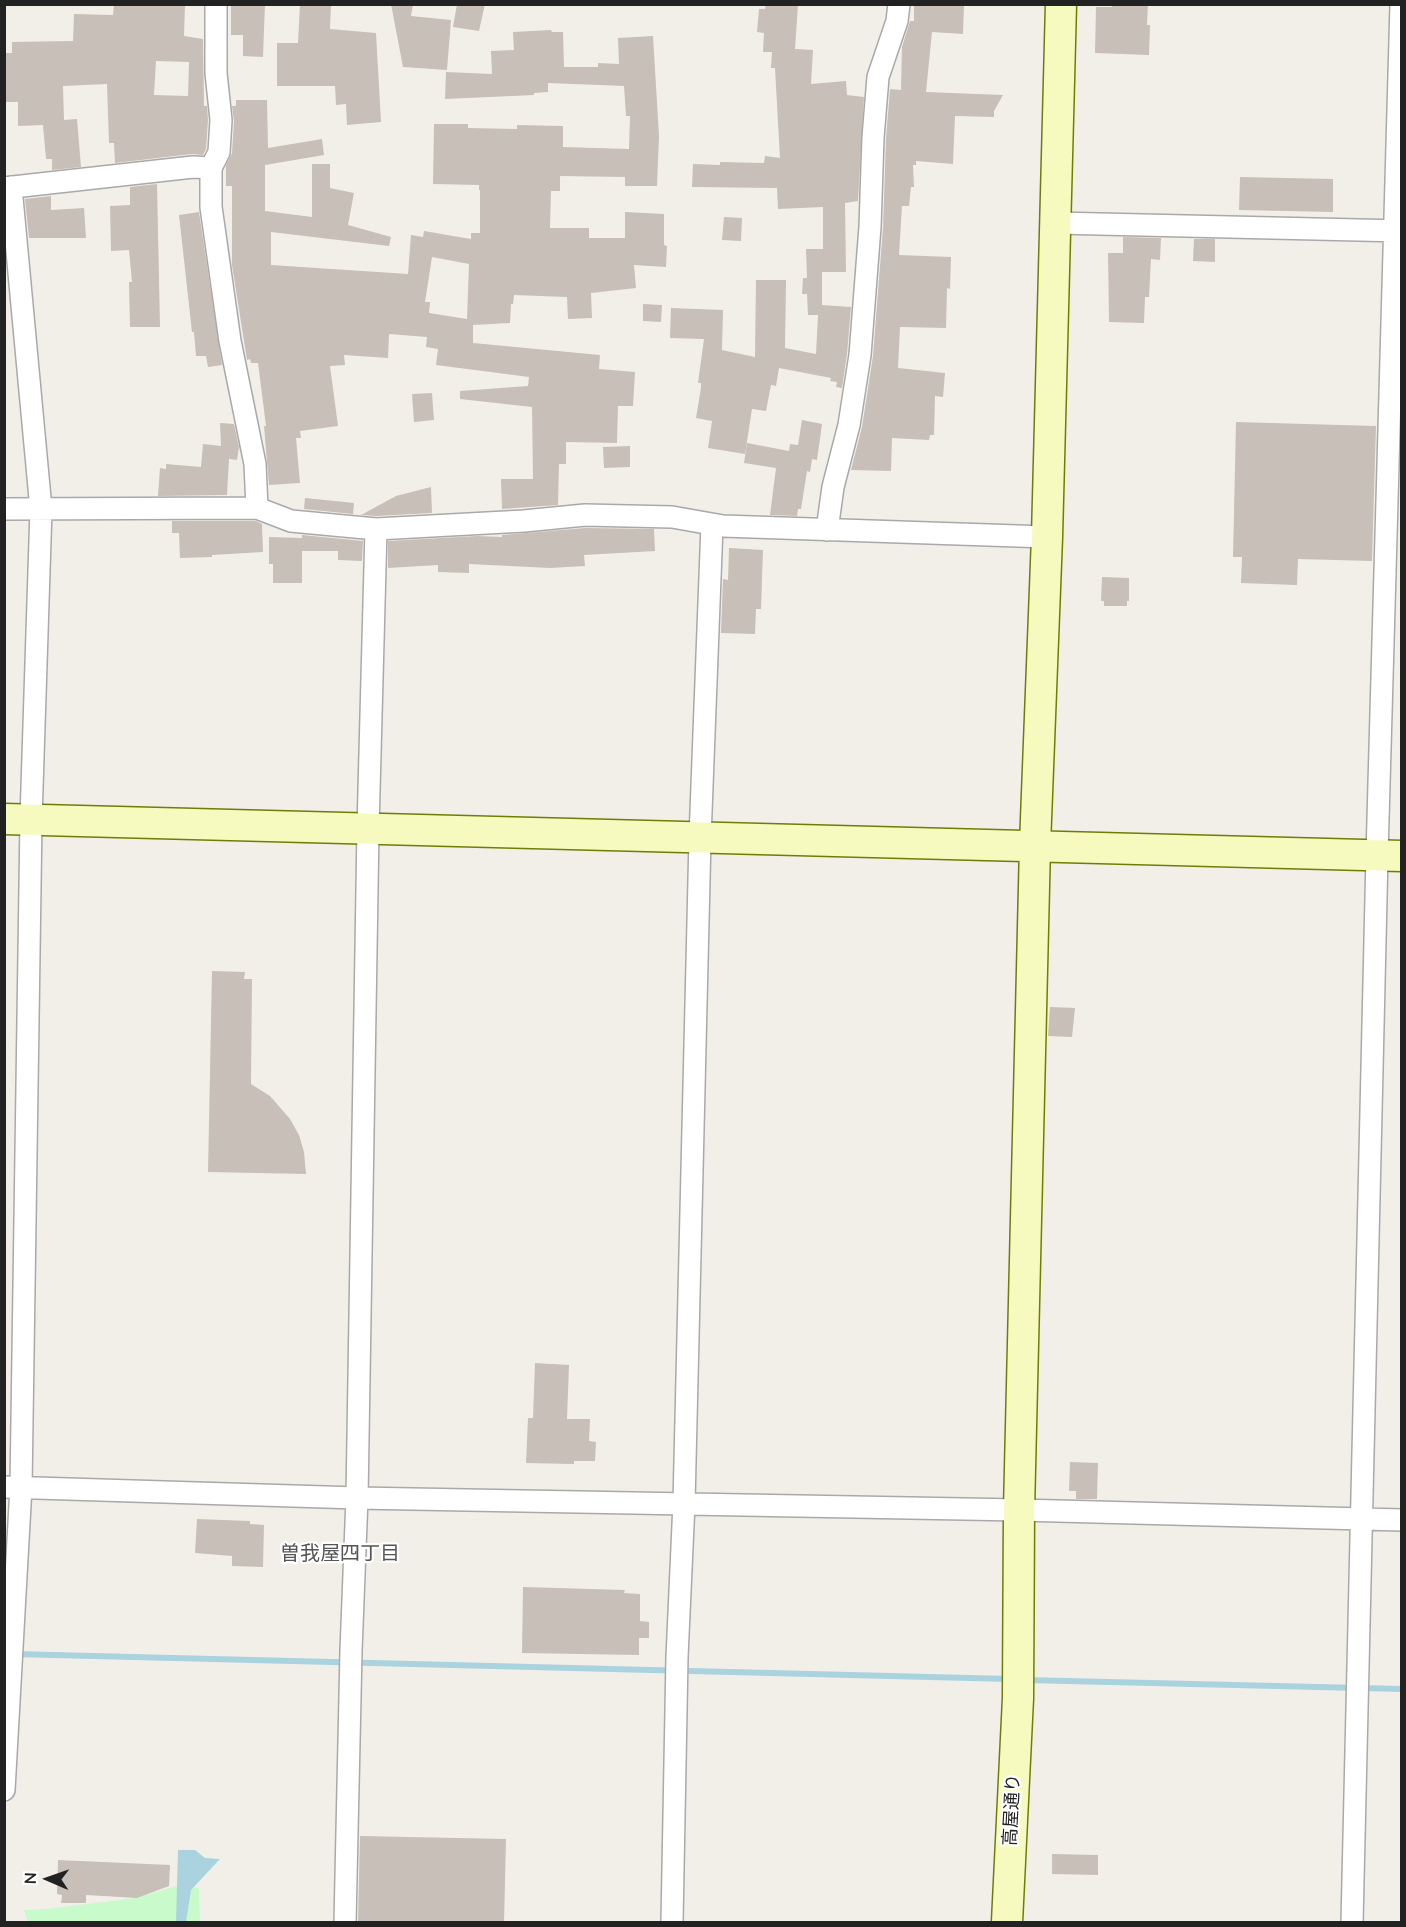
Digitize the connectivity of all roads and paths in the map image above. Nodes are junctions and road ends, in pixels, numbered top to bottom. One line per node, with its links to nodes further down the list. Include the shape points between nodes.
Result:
1 (216, 4): 5 (street, via 220,131 219,152)
2 (899, 4): 14 (street, via 878,77 860,355)
3 (1061, 4): 7 (street, 高屋通り)
4 (1401, 4): 8 (street)
5 (211, 168): 6 (street); 9 (street, via 211,207 230,341 255,464)
6 (8, 188): 11 (street)
7 (1056, 223): 8 (street); 15 (street, 高屋通り)
8 (1398, 231): 20 (street)
9 (257, 508): 11 (street); 13 (street, via 291,521)
10 (4, 509): 11 (street)
11 (41, 509): 16 (street)
12 (712, 525): 13 (street, via 672,517 585,515); 14 (street); 18 (street)
13 (376, 529): 17 (street)
14 (827, 530): 15 (street)
15 (1047, 537): 19 (street, 高屋通り)
16 (18, 819): 17 (street); 21 (street)
17 (368, 828): 18 (street); 22 (street)
18 (700, 838): 19 (street); 23 (street)
19 (1035, 845): 20 (street); 24 (street, 高屋通り)
20 (1389, 856): 25 (street)
21 (13, 1487): 22 (street); 27 (street)
22 (357, 1498): 23 (street); 28 (street)
23 (684, 1503): 24 (street); 29 (street)
24 (1019, 1509): 25 (street); 30 (street, 高屋通り, via 1019,1666)
25 (1360, 1519): 26 (street); 31 (street)
26 (1401, 1520)
27 (4, 1790)
28 (345, 1923)
29 (672, 1923)
30 (1007, 1923)
31 (1352, 1923)

